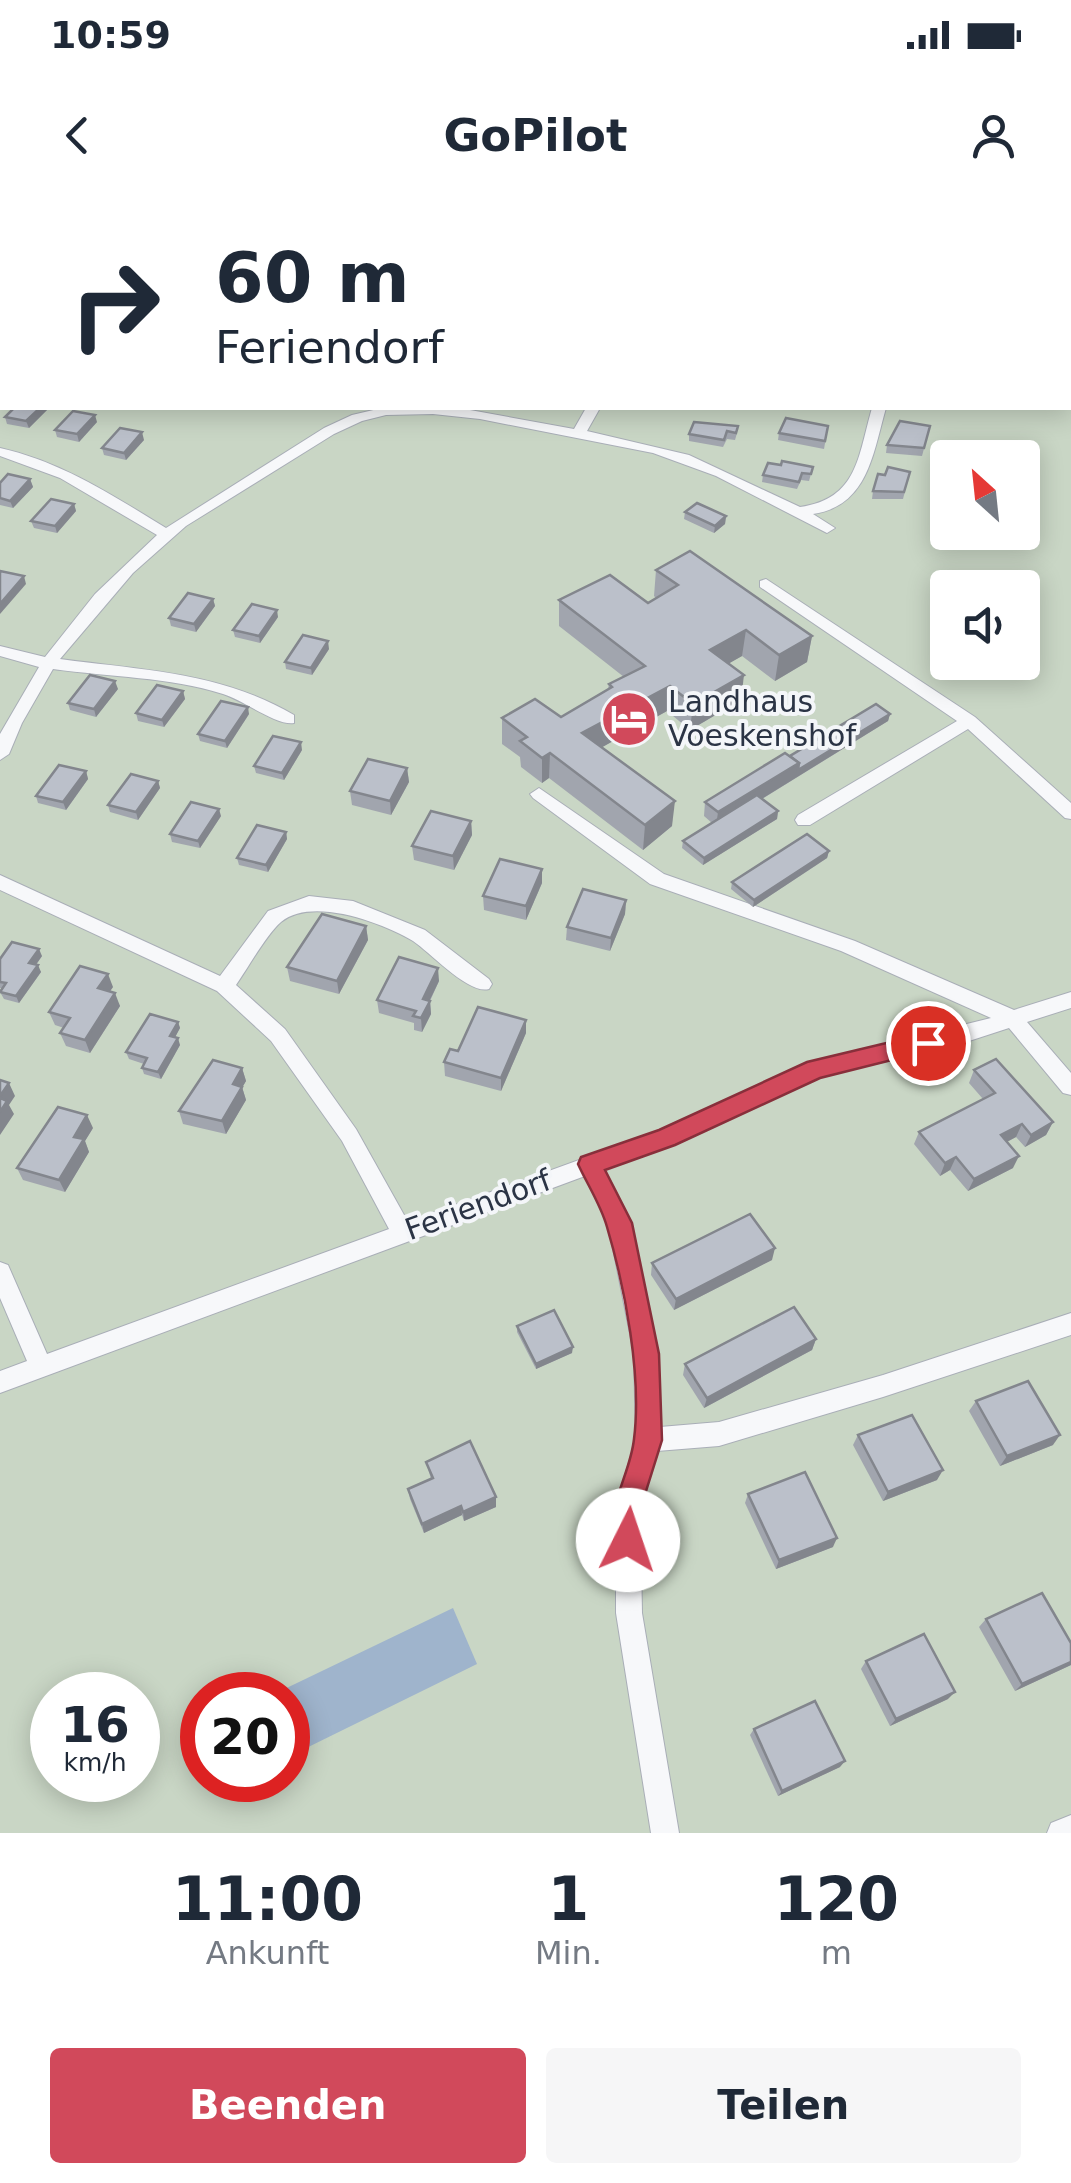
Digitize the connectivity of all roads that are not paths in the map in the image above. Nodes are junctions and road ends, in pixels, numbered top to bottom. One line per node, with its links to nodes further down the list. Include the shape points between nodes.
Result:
1 (404, 410): 5 (lane)
2 (435, 410): 6 (lane)
3 (592, 410): 6 (lane)
4 (878, 410): 8 (lane, via 855,486 843,502)
5 (348, 414): 10 (lane)
6 (578, 434): 8 (lane, via 680,456)
7 (0, 452): 10 (lane, via 56,472)
8 (796, 512): 9 (lane)
9 (827, 528)
10 (168, 535): 13 (lane, via 129,569)
11 (766, 584): 15 (lane)
12 (0, 651): 13 (lane)
13 (51, 664): 14 (lane, via 222,686); 16 (lane, via 10,726)
14 (288, 719)
15 (970, 721): 18 (lane); 19 (lane)
16 (0, 754)
17 (539, 794): 24 (lane, via 656,879 848,946)
18 (1071, 812)
19 (804, 820)
20 (0, 882): 22 (lane)
21 (482, 984): 22 (lane, via 418,935 353,908 308,903 275,916)
22 (224, 986): 27 (lane, via 278,1035 350,1135)
23 (1071, 1000): 24 (lane, Feriendorf)
24 (1012, 1018): 25 (lane); 26 (lane, Feriendorf, via 816,1069 667,1138)
25 (1070, 1087)
26 (590, 1164): 27 (lane, Feriendorf); 32 (lane, via 619,1223 646,1354)
27 (402, 1232): 30 (lane, Feriendorf)
28 (0, 1272): 30 (lane)
29 (1071, 1324): 32 (lane, via 719,1434)
30 (42, 1366): 31 (lane, Feriendorf)
31 (0, 1382)
32 (648, 1440): 34 (lane, via 628,1504 629,1614)
33 (1071, 1829): 35 (lane)
34 (665, 1833)
35 (1061, 1833)

